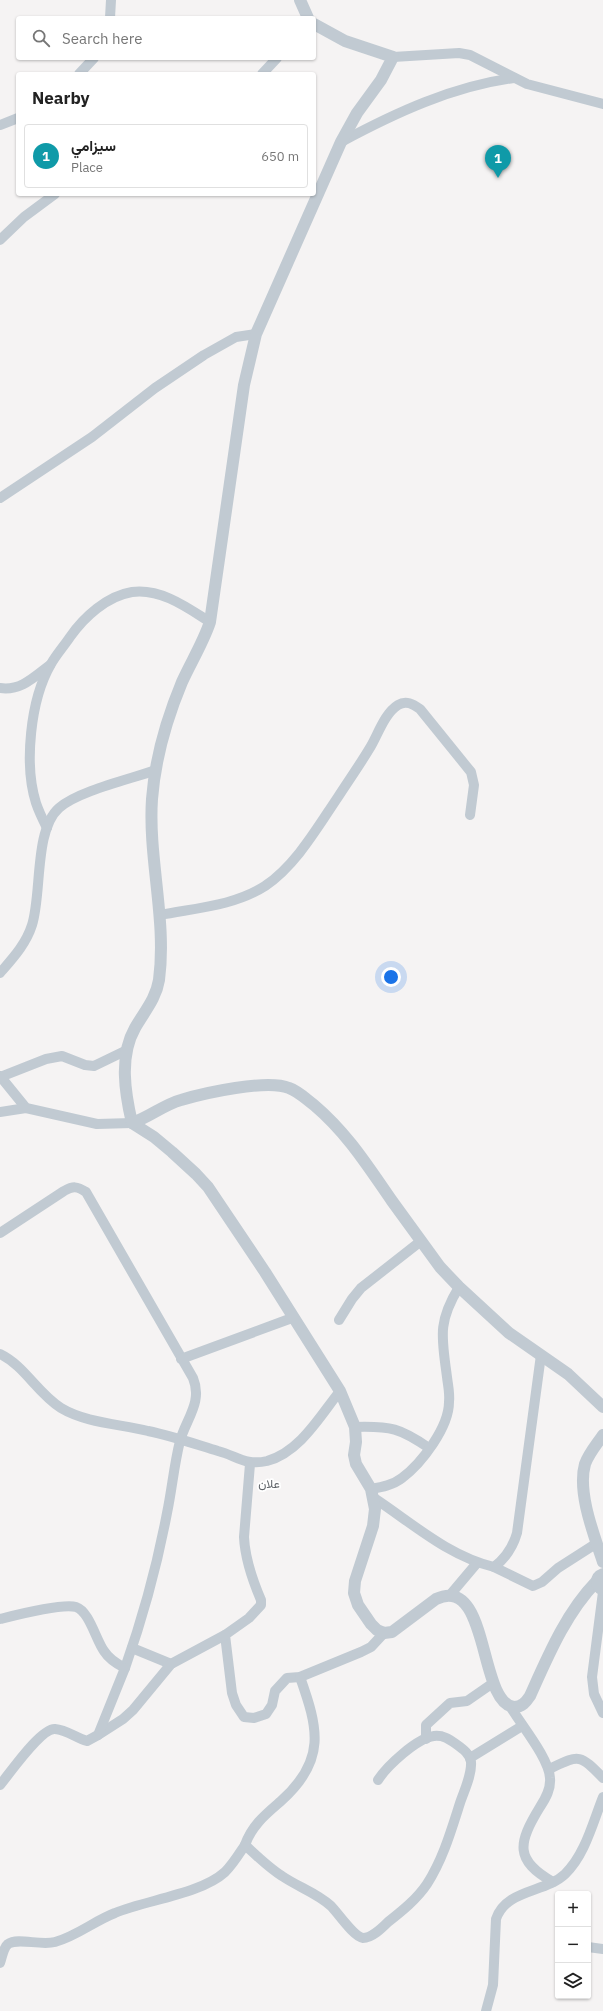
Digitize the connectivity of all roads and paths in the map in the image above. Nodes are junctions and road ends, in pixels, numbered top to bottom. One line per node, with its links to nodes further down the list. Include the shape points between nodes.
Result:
1 (111, 0): 3 (street)
2 (300, 0): 4 (street)
3 (110, 16)
4 (309, 16)
5 (316, 25): 6 (street, via 345,41)
6 (393, 57): 11 (street, via 459,53 491,64); 15 (street, via 382,80 351,122)
7 (92, 60): 9 (street)
8 (275, 60): 10 (street)
9 (81, 72)
10 (264, 72)
11 (514, 78): 12 (street, via 542,89); 15 (street, via 477,85 419,105)
12 (603, 104)
13 (16, 119): 14 (street)
14 (0, 125)
15 (341, 142): 18 (street)
16 (52, 196): 17 (street, via 24,217)
17 (0, 240)
18 (256, 334): 19 (street, via 236,337 204,355 155,388 92,437); 20 (street, via 244,385)
19 (0, 498)
20 (210, 622): 21 (street, via 170,599 133,592 98,608 77,626); 23 (street, via 200,650 180,689 164,734)
21 (50, 665): 22 (street, via 18,688); 25 (street, via 38,696 30,759 36,804)
22 (0, 688)
23 (156, 770): 25 (street, via 74,798 58,808); 26 (street, via 152,822)
24 (470, 815): 26 (street, via 474,785 471,772 420,710 412,704 403,703 393,710 318,826 291,863 276,877 251,893 228,902)
25 (47, 828): 27 (street, via 32,926 22,946)
26 (160, 915): 28 (street, via 160,964 157,988 154,998 132,1033)
27 (0, 973)
28 (126, 1051): 29 (street, via 94,1066 62,1056 46,1059); 32 (street, via 125,1065)
29 (0, 1077): 30 (street)
30 (26, 1108): 31 (street); 32 (street, via 97,1124)
31 (0, 1112)
32 (132, 1123): 34 (street, via 154,1114 171,1103 200,1095 252,1086 288,1087 307,1099 345,1135); 36 (street, via 172,1152 208,1188 265,1272)
33 (0, 1233): 40 (street, via 72,1186 86,1192)
34 (421, 1241): 35 (street); 37 (street, via 361,1288)
35 (459, 1287): 39 (street, via 510,1333); 46 (street, via 445,1312 442,1324 442,1350 449,1393 449,1413)
36 (292, 1318): 40 (street); 41 (street)
37 (339, 1320)
38 (0, 1354): 45 (street, via 14,1363 53,1403 70,1413)
39 (541, 1355): 42 (street, via 578,1382); 52 (street, via 517,1533 507,1556)
40 (181, 1359): 45 (street, via 193,1378 197,1391 194,1408)
41 (340, 1391): 43 (street); 47 (street, via 305,1436 294,1446 267,1461)
42 (603, 1407)
43 (355, 1427): 46 (street, via 381,1427 405,1432); 48 (street, via 356,1464)
44 (603, 1434): 49 (street, via 590,1454 584,1472 588,1512)
45 (180, 1440): 47 (street, via 228,1454); 58 (street, via 154,1574)
46 (430, 1448): 48 (street, via 402,1479)
47 (250, 1464): 57 (street, via 244,1548 261,1605 249,1618)
48 (372, 1494): 51 (street, via 443,1545); 56 (street, via 374,1526 355,1581 354,1594 371,1624)
49 (597, 1543): 50 (street); 52 (street, via 533,1586)
50 (603, 1562)
51 (477, 1563): 52 (street); 54 (street)
52 (494, 1567)
53 (601, 1584): 63 (street, via 576,1607 525,1703 518,1707); 64 (street, via 592,1682 594,1694)
54 (450, 1595): 56 (street, via 436,1599 400,1628); 62 (street, via 463,1602 476,1621)
55 (0, 1619): 60 (street, via 59,1608 78,1608 86,1615 107,1656)
56 (384, 1633): 61 (street, via 371,1647)
57 (225, 1635): 59 (street); 61 (street, via 232,1693 240,1714 244,1717 254,1718 266,1714 272,1705 278,1685 287,1678)
58 (132, 1648): 59 (street); 60 (street)
59 (171, 1664): 66 (street, via 124,1719)
60 (125, 1668): 66 (street)
61 (300, 1677): 74 (street, via 313,1718 315,1748 309,1765 297,1784 259,1820)
62 (493, 1683): 63 (street, via 504,1702); 67 (street, via 467,1700 448,1704 427,1723)
63 (510, 1706): 65 (street)
64 (603, 1713)
65 (522, 1726): 68 (street); 69 (street)
66 (98, 1735): 72 (street, via 87,1741 59,1730 49,1730 40,1737)
67 (426, 1740): 68 (street, via 432,1737 447,1738 464,1750); 71 (street, via 394,1761)
68 (470, 1758): 74 (street, via 466,1785 434,1872 415,1898 371,1936 362,1938 356,1934 330,1905 281,1876)
69 (549, 1769): 70 (street, via 573,1758 580,1758); 75 (street, via 549,1789 527,1831 524,1847 527,1863 533,1870)
70 (603, 1778)
71 (378, 1780)
72 (0, 1785)
73 (603, 1797): 75 (street, via 571,1868)
74 (245, 1845): 78 (street, via 230,1866 216,1879 170,1897 111,1914 59,1941 42,1944 12,1942 4,1949)
75 (553, 1882): 79 (street, via 517,1896 498,1914 493,1985)
76 (591, 1947): 77 (street)
77 (603, 1949)
78 (0, 1963)
79 (486, 2011)

